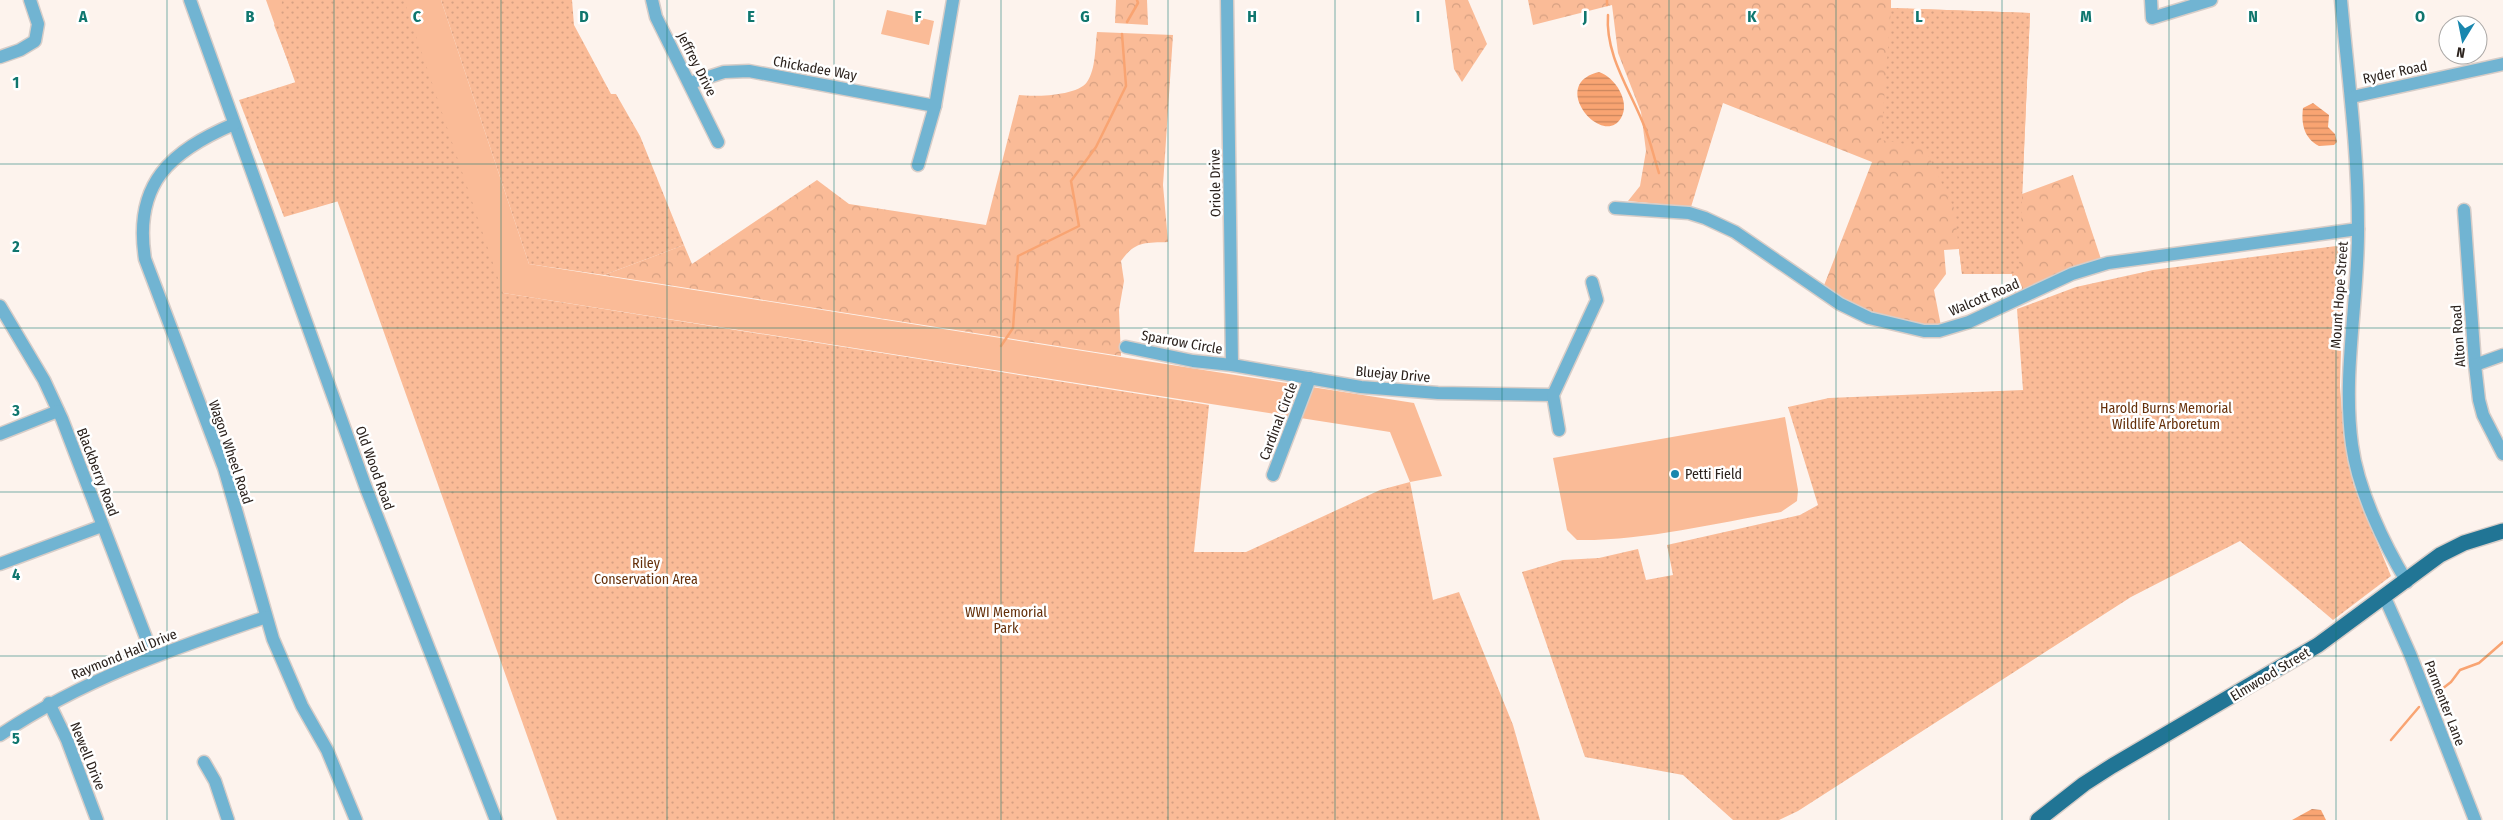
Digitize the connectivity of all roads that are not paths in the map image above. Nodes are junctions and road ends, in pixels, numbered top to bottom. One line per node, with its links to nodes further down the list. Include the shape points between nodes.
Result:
1 (30, 0): 9 (street, via 38,24 35,41)
2 (190, 0): 14 (street, Old Wood Road)
3 (652, 0): 11 (street, Jeffrey Drive, via 656,17)
4 (953, 0): 13 (street)
5 (1227, 0): 24 (street, Oriole Drive)
6 (2151, 0): 7 (street, via 2152,18)
7 (2210, 0)
8 (2341, 0): 12 (street, Mount Hope Street)
9 (0, 57)
10 (2503, 64): 12 (street, Ryder Road)
11 (690, 83): 13 (street, Chickadee Way, via 724,72 749,71); 15 (street, Jeffrey Drive)
12 (2352, 97): 19 (street, Mount Hope Street)
13 (935, 106): 16 (street)
14 (234, 124): 38 (street, Wagon Wheel Road, via 189,145 167,164 152,190 142,243 145,259 224,468); 46 (street, Old Wood Road, via 366,488)
15 (718, 142)
16 (918, 165)
17 (1615, 208): 19 (street, Walcott Road, via 1689,213 1705,218 1734,232 1840,304 1876,320 1932,331 1969,322 2072,274 2108,263)
18 (2464, 210): 25 (street, Alton Road)
19 (2358, 229): 36 (street, Mount Hope Street, via 2350,352 2352,446 2366,496)
20 (1592, 282): 27 (street, via 1597,300)
21 (0, 306): 28 (street, Blackberry Road, via 44,380)
22 (1126, 347): 24 (street, Sparrow Circle, via 1193,361)
23 (2503, 355): 25 (street)
24 (1232, 365): 26 (street, Bluejay Drive)
25 (2475, 365): 31 (street, Alton Road, via 2483,415)
26 (1310, 378): 27 (street, Bluejay Drive, via 1361,387 1428,392); 32 (street, Cardinal Circle)
27 (1553, 394): 29 (street)
28 (58, 411): 30 (street); 33 (street, Blackberry Road)
29 (1559, 430)
30 (0, 434)
31 (2503, 454)
32 (1273, 475)
33 (102, 526): 35 (street); 39 (street, Blackberry Road)
34 (2503, 531): 36 (main road, Elmwood Street, via 2464,543 2440,555)
35 (0, 564)
36 (2406, 582): 37 (main road, Elmwood Street)
37 (2385, 598): 47 (main road, Elmwood Street, via 2318,645 2112,766); 48 (street, Parmenter Lane)
38 (266, 617): 39 (street, Raymond Hall Drive); 45 (street, Wagon Wheel Road, via 286,670 327,750)
39 (153, 656): 40 (street, Raymond Hall Drive)
40 (49, 703): 41 (street, Raymond Hall Drive); 43 (street, Newell Drive)
41 (0, 735)
42 (204, 762): 44 (street, via 215,782)
43 (97, 820)
44 (228, 820)
45 (356, 820)
46 (496, 820)
47 (2038, 820)
48 (2474, 820)

